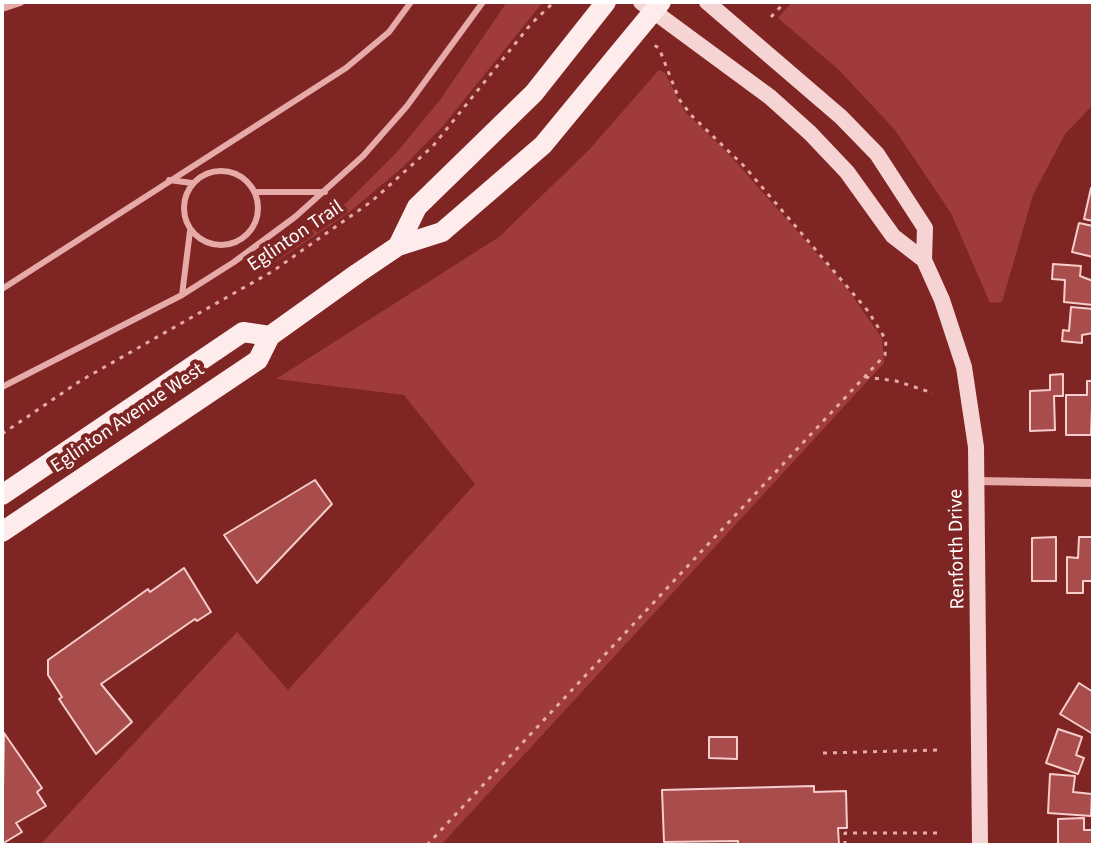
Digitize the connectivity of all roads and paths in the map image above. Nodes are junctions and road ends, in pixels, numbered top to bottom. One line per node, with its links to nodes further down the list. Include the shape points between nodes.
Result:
1 (20, 2): 9 (street)
2 (411, 2): 12 (lane, via 367,52)
3 (483, 2): 17 (lane, via 407,106)
4 (554, 2): 31 (path, Eglinton Trail, via 433,146 372,201 273,271 80,381)
5 (606, 2): 22 (main road, Eglinton Avenue West, via 534,93 417,207)
6 (707, 2): 23 (main road, Renforth Drive, via 877,154 925,228)
7 (785, 2): 10 (path)
8 (652, 5): 22 (main road, Eglinton Avenue West, via 543,145 442,232); 23 (main road, Renforth Drive, via 810,133 847,172 893,236)
9 (2, 8)
10 (771, 17)
11 (659, 48): 28 (path, via 691,115 744,166 868,311 887,348)
12 (210, 155): 13 (lane); 14 (lane)
13 (206, 173): 15 (lane); 16 (lane, via 234,173)
14 (169, 180): 15 (lane); 25 (lane)
15 (192, 183): 18 (lane, via 183,215)
16 (255, 192): 17 (lane); 19 (lane, via 259,206)
17 (325, 192): 20 (lane)
18 (190, 231): 21 (lane, via 219,246); 26 (lane)
19 (249, 233): 20 (lane); 21 (lane)
20 (267, 239): 24 (lane)
21 (236, 243): 24 (lane)
22 (398, 246): 27 (main road, Eglinton Avenue West)
23 (924, 260): 32 (main road, Renforth Drive, via 964,367)
24 (234, 262): 26 (lane)
25 (2, 289)
26 (182, 295): 29 (lane)
27 (270, 336): 34 (main road, Eglinton Avenue West, via 243,332); 35 (main road, Eglinton Avenue West, via 258,360)
28 (865, 377): 30 (path); 39 (path)
29 (2, 387)
30 (933, 393)
31 (2, 434)
32 (977, 481): 33 (street); 41 (main road, Renforth Drive)
33 (1093, 483)
34 (2, 495)
35 (2, 532)
36 (940, 750): 37 (path)
37 (823, 753)
38 (940, 833): 40 (path, via 845,833)
39 (427, 845)
40 (845, 845)
41 (980, 845)

